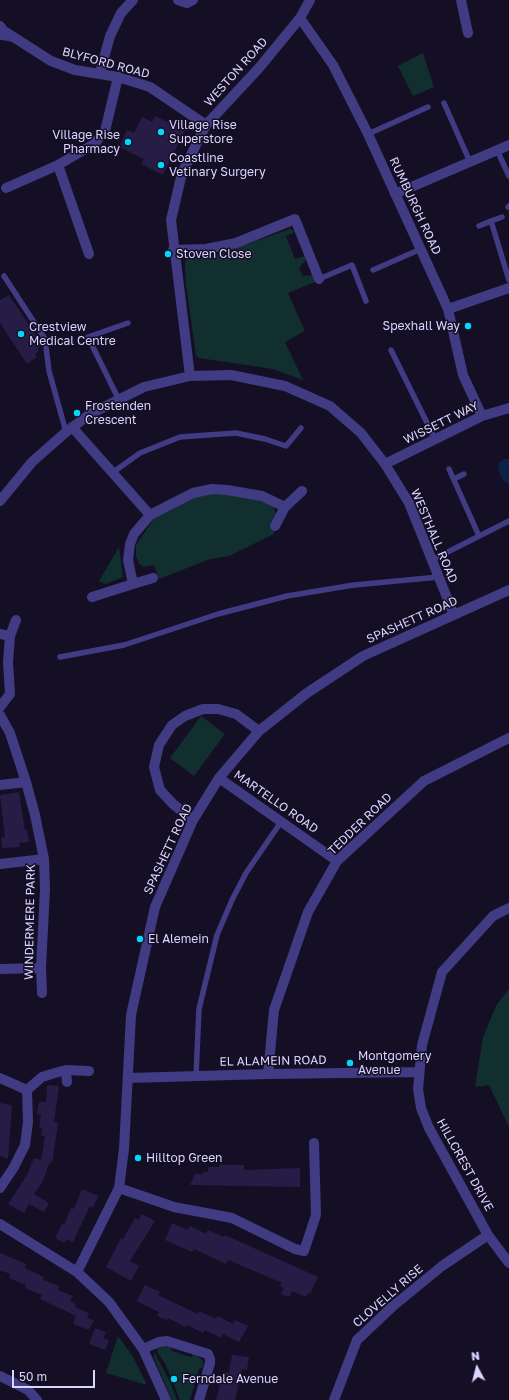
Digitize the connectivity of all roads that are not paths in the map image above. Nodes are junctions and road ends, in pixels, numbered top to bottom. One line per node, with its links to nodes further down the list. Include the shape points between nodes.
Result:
1 (133, 0): 9 (street, via 121,13 110,36)
2 (310, 0): 4 (street, WESTON ROAD)
3 (461, 0): 6 (street)
4 (300, 18): 13 (street, WESTON ROAD, via 259,68); 14 (street, RUMBURGH ROAD, via 333,65)
5 (0, 26): 8 (street, BLYFORD ROAD)
6 (468, 33)
7 (0, 37): 8 (lane)
8 (17, 40): 9 (street, BLYFORD ROAD, via 51,61 75,70)
9 (100, 73): 10 (street, BLYFORD ROAD)
10 (118, 77): 13 (street, BLYFORD ROAD, via 150,87); 18 (street, via 106,131 94,144)
11 (444, 103): 17 (lane)
12 (428, 107): 14 (lane)
13 (206, 125): 26 (street, WESTON ROAD, via 182,173 171,220)
14 (368, 134): 21 (street, RUMBURGH ROAD)
15 (509, 145): 16 (street)
16 (497, 150): 17 (street); 19 (lane)
17 (470, 162): 21 (street)
18 (58, 165): 20 (street); 27 (street)
19 (509, 176)
20 (6, 188)
21 (395, 194): 25 (street, RUMBURGH ROAD)
22 (502, 217): 23 (lane)
23 (491, 221): 24 (lane); 31 (lane)
24 (479, 226)
25 (420, 249): 28 (lane); 34 (street, RUMBURGH ROAD)
26 (173, 250): 30 (street, via 206,249 236,243 295,219); 37 (street, WESTON ROAD)
27 (88, 254)
28 (373, 270)
29 (4, 276): 42 (lane, via 45,339 49,371)
30 (319, 278): 33 (lane, via 352,265)
31 (509, 280)
32 (509, 288): 34 (street)
33 (366, 301)
34 (448, 309): 40 (street, RUMBURGH ROAD, via 463,375)
35 (128, 323): 38 (lane, via 88,337)
36 (391, 350): 43 (lane)
37 (190, 376): 38 (street, WESTHALL ROAD, via 144,387); 44 (street, WESTHALL ROAD, via 231,375 285,386 330,406 360,434)
38 (119, 400): 42 (street, WESTHALL ROAD, via 90,414)
39 (509, 408): 40 (street, WISSETT WAY)
40 (482, 416): 43 (street, WISSETT WAY)
41 (301, 428): 46 (lane, via 286,446 265,438 236,433 180,437 140,453)
42 (69, 429): 46 (street); 50 (street, WESTHALL ROAD, via 32,462)
43 (436, 439): 44 (street, WISSETT WAY)
44 (385, 464): 56 (street, WESTHALL ROAD, via 408,503)
45 (449, 470): 48 (lane)
46 (112, 473): 52 (street)
47 (464, 474): 48 (lane)
48 (454, 479): 55 (lane)
49 (302, 492): 51 (street)
50 (0, 501)
51 (286, 507): 52 (street, via 262,496 212,489 193,493); 54 (street)
52 (150, 515): 59 (street, via 134,534 130,544 128,560)
53 (509, 521): 55 (lane)
54 (275, 526)
55 (479, 536): 56 (lane)
56 (432, 560): 57 (street, WESTHALL ROAD)
57 (439, 577): 62 (street, WESTHALL ROAD); 66 (lane, via 354,585 287,596 218,614 124,645)
58 (153, 578): 59 (street)
59 (133, 584): 61 (street)
60 (509, 590): 62 (street, SPASHETT ROAD)
61 (92, 597)
62 (454, 615): 69 (street, SPASHETT ROAD, via 363,656 307,693)
63 (16, 620): 65 (street)
64 (0, 634): 65 (street)
65 (10, 636): 67 (street, via 10,694)
66 (60, 657)
67 (0, 707)
68 (0, 715): 72 (street, WINDERMERE PARK, via 10,733)
69 (259, 731): 71 (street, SPASHETT ROAD); 74 (street, via 236,714 218,709 203,709 172,725 159,745 154,768 160,790)
70 (509, 738): 77 (street, TEDDER ROAD, via 424,781)
71 (219, 778): 74 (street, SPASHETT ROAD); 75 (street, MARTELLO ROAD)
72 (26, 782): 73 (street); 76 (street, WINDERMERE PARK)
73 (0, 785)
74 (193, 820): 89 (street, SPASHETT ROAD, via 155,907 131,1015)
75 (281, 822): 77 (street, MARTELLO ROAD); 87 (lane, via 246,873 218,935 199,1009)
76 (44, 860): 78 (street); 80 (street, WINDERMERE PARK)
77 (337, 861): 86 (street, TEDDER ROAD, via 308,912 274,1010)
78 (0, 864)
79 (509, 908): 85 (street, via 493,916 442,972 422,1045)
80 (41, 968): 81 (street); 82 (street, WINDERMERE PARK)
81 (0, 970)
82 (42, 993)
83 (66, 1070): 84 (street); 90 (street); 91 (street, via 42,1077)
84 (89, 1071)
85 (418, 1072): 86 (street, EL ALAMEIN ROAD); 96 (street, HILLCREST DRIVE, via 421,1108 429,1128)
86 (268, 1074): 87 (street, EL ALAMEIN ROAD)
87 (196, 1076): 89 (street, EL ALAMEIN ROAD)
88 (0, 1078): 91 (street)
89 (128, 1078): 94 (street, SPASHETT ROAD)
90 (67, 1082)
91 (27, 1090): 93 (street, via 28,1122 25,1145)
92 (314, 1143): 94 (street, via 316,1215 304,1251 232,1218 174,1207)
93 (0, 1188)
94 (119, 1188): 98 (street, SPASHETT ROAD)
95 (0, 1224): 98 (street)
96 (488, 1235): 97 (street, HILLCREST DRIVE); 104 (street, CLOVELLY RISE, via 442,1266 357,1340)
97 (509, 1263)
98 (77, 1272): 99 (street, via 109,1302)
99 (143, 1349): 102 (street); 103 (street, via 166,1341 208,1354 210,1363)
100 (0, 1376): 101 (street, via 28,1390)
101 (37, 1400)
102 (166, 1400)
103 (199, 1400)
104 (334, 1400)

